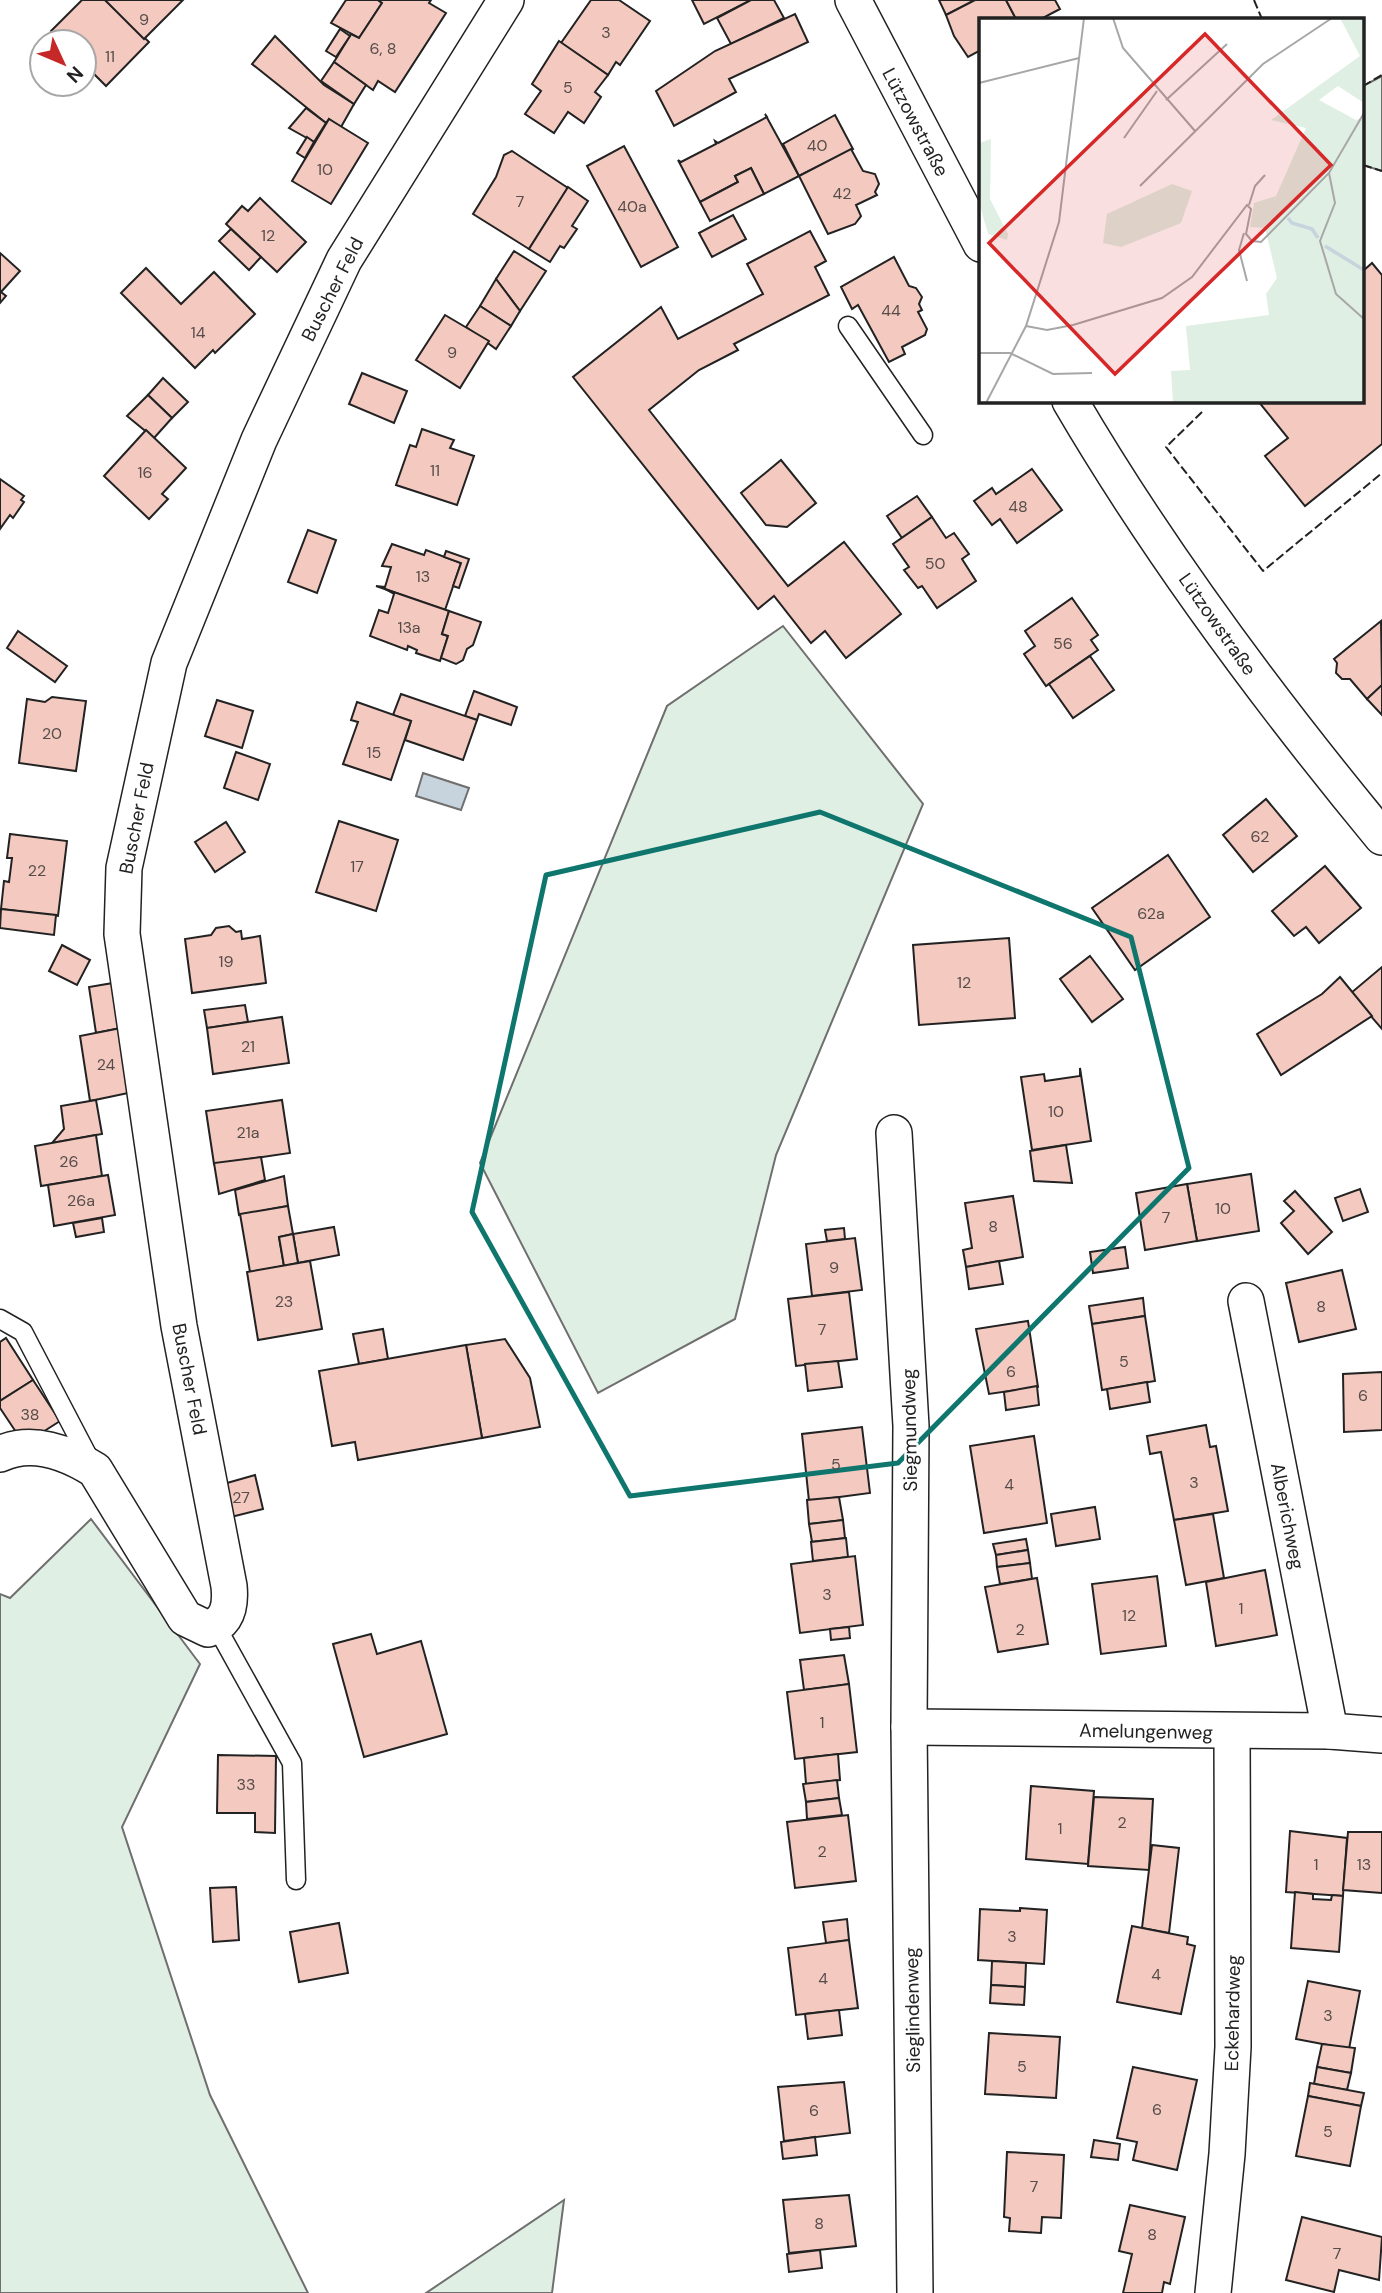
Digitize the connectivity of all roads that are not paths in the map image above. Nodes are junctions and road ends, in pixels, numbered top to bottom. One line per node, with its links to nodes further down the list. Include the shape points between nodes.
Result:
1 (506, 0): 13 (street, Buscher Feld, via 344,260 259,440 169,663 124,868 122,934 179,1326 231,1602)
2 (853, 0): 3 (street, Lützowstraße)
3 (979, 240)
4 (848, 326): 6 (lane)
5 (1071, 402): 7 (street, Lützowstraße, via 1129,498 1241,656)
6 (922, 435)
7 (1382, 836)
8 (894, 1133): 14 (street, Siegmundweg, via 911,1426)
9 (1247, 1301): 15 (street, Alberichweg)
10 (0, 1319): 12 (lane, via 23,1332)
11 (0, 1454): 12 (street, via 44,1448)
12 (96, 1470): 13 (street, via 185,1618 208,1629)
13 (216, 1626): 18 (lane, via 292,1763)
14 (909, 1727): 16 (street, Amelungenweg); 19 (street, Sieglindenweg)
15 (1330, 1731): 16 (street, Amelungenweg); 17 (street, Amelungenweg)
16 (1232, 1732): 20 (street, Eckehardweg, via 1233,2047)
17 (1382, 1735)
18 (296, 1880)
19 (915, 2293)
20 (1213, 2293)

